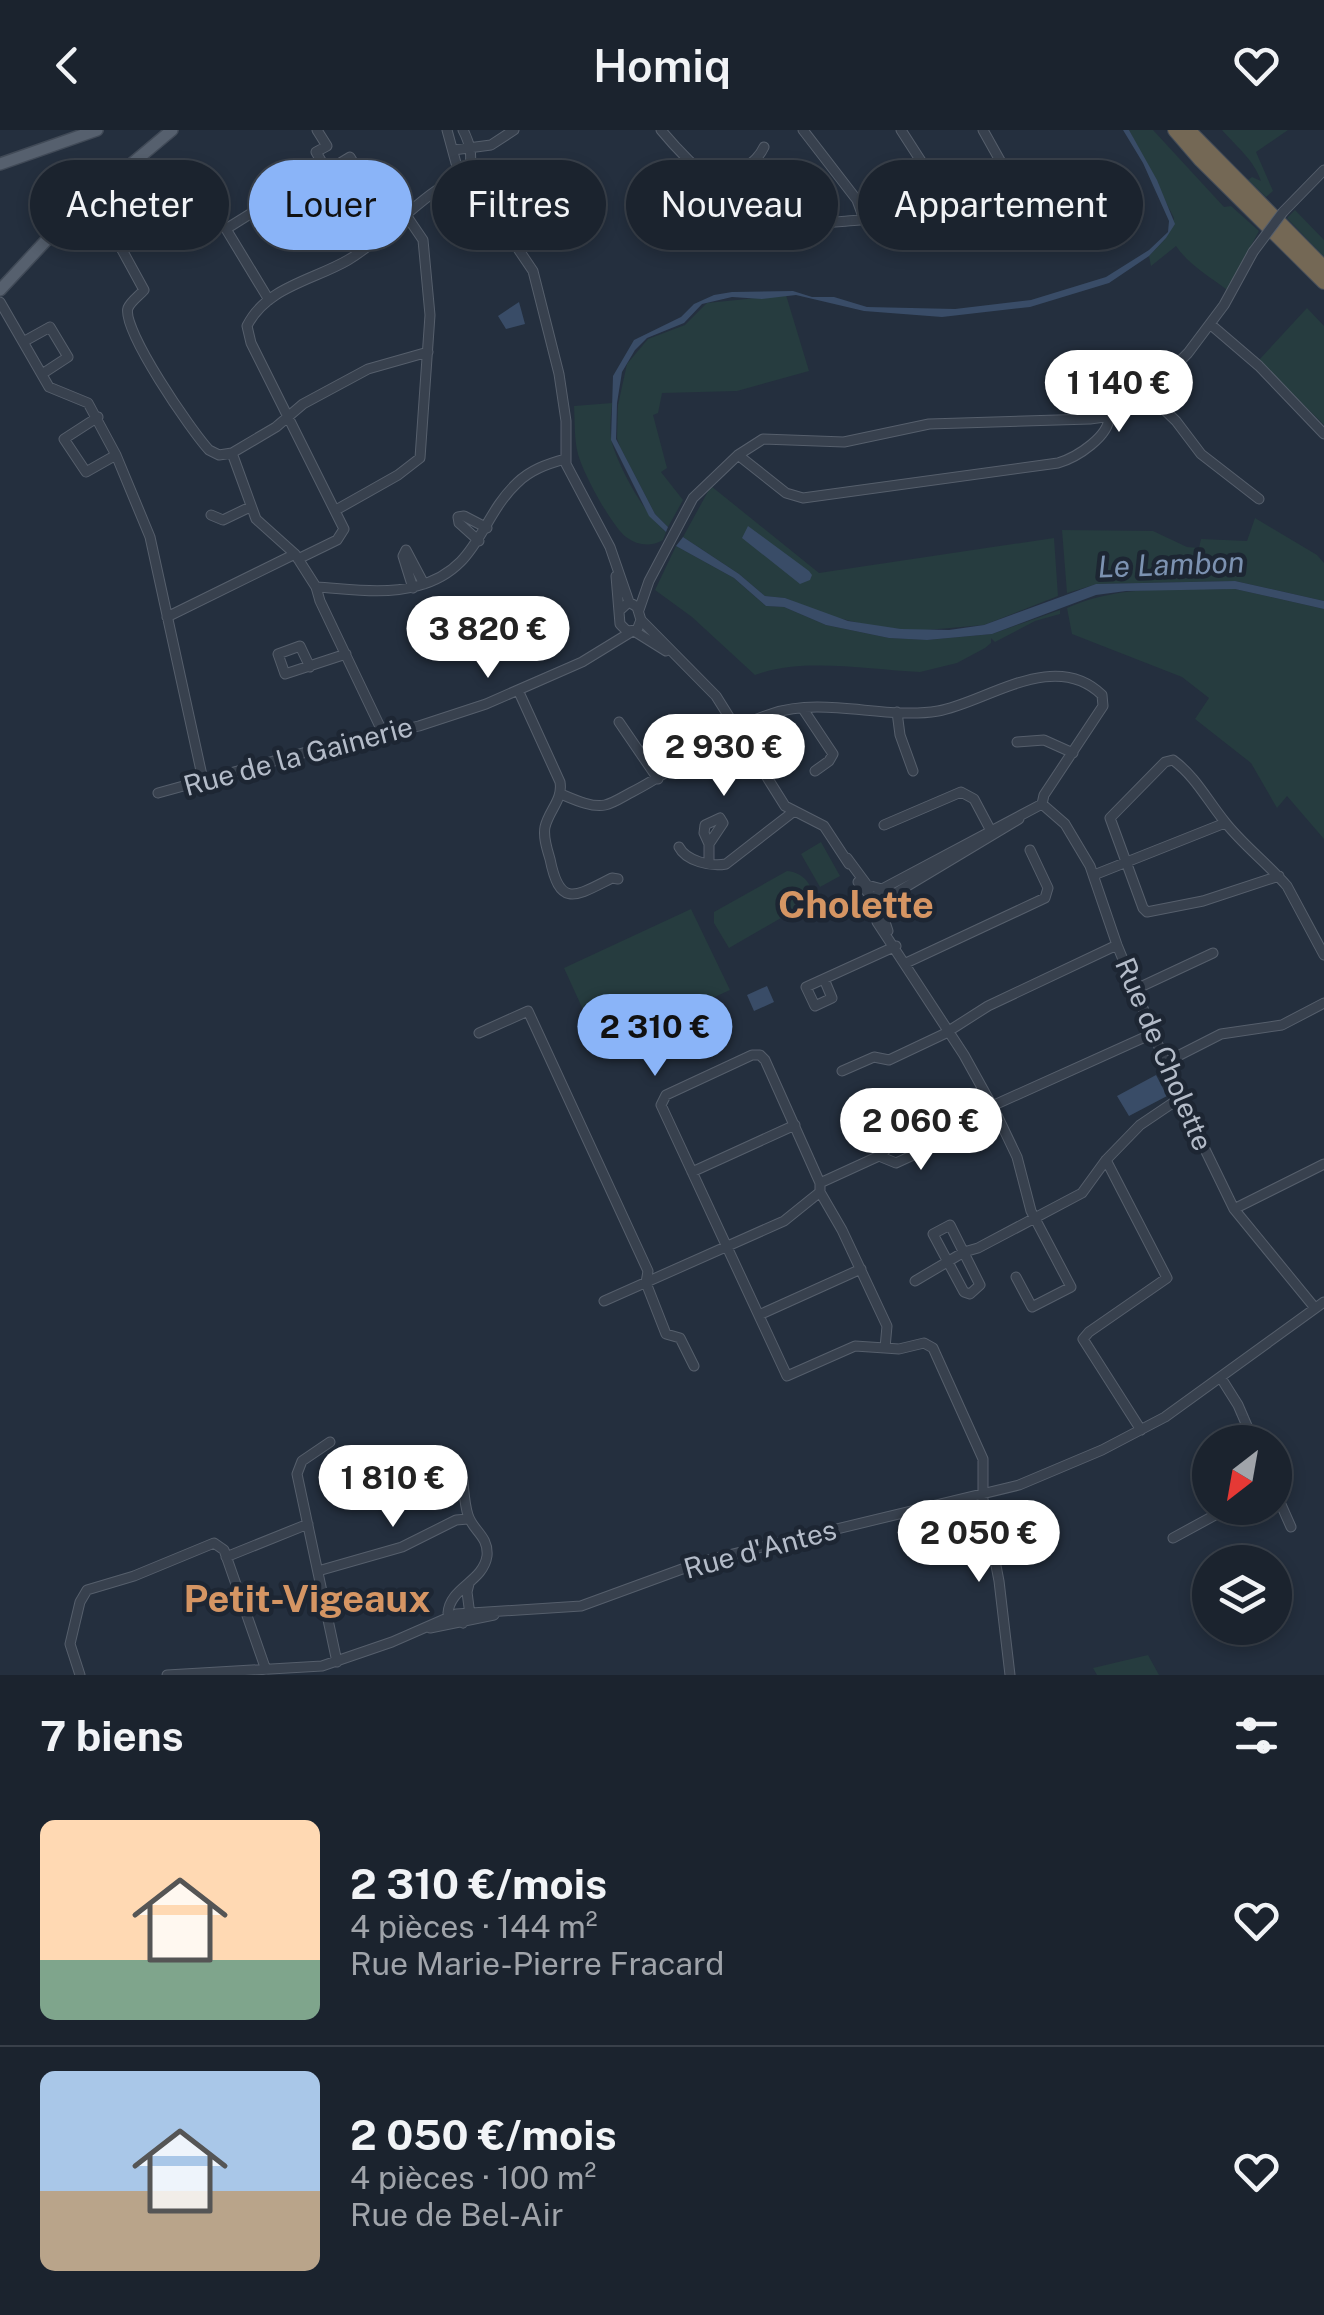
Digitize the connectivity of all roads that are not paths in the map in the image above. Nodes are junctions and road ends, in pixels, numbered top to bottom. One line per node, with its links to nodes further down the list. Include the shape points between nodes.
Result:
1 (97, 130): 25 (main road)
2 (172, 130): 38 (main road, via 68,218)
3 (318, 130): 18 (street, via 327,146 316,152)
4 (447, 130): 17 (street)
5 (464, 130): 15 (street)
6 (514, 130): 15 (street, via 496,143)
7 (663, 130): 21 (street)
8 (803, 130): 28 (street)
9 (900, 130): 23 (street)
10 (983, 130): 24 (street)
11 (1166, 130): 32 (highway)
12 (1174, 130): 32 (highway)
13 (1188, 130): 32 (highway)
14 (1200, 130): 32 (highway)
15 (470, 147): 17 (street); 20 (street)
16 (764, 147): 22 (street)
17 (452, 150): 19 (street)
18 (321, 160)
19 (455, 160)
20 (471, 160)
21 (691, 160)
22 (758, 160)
23 (919, 160)
24 (1000, 160)
25 (0, 164)
26 (1324, 170): 41 (street, bridge, via 1253,252)
27 (432, 195): 29 (street)
28 (858, 203)
29 (412, 210)
30 (249, 215): 39 (street, via 226,229)
31 (412, 224): 43 (street, via 422,240)
32 (1292, 245): 36 (highway); 37 (highway)
33 (122, 250): 50 (street, via 144,290 128,314 150,366 203,444 214,454)
34 (360, 250): 39 (street)
35 (518, 250): 53 (street, via 532,270 559,374)
36 (1324, 268)
37 (1324, 282)
38 (0, 290)
39 (269, 300): 46 (street, via 247,332)
40 (0, 302): 42 (street)
41 (1210, 324): 45 (street); 49 (street)
42 (22, 342): 44 (street); 44 (street, via 50,327 68,357)
43 (428, 352): 46 (street, via 368,368); 56 (street, via 419,461)
44 (42, 374): 48 (street, via 54,390 88,403)
45 (1146, 394): 47 (street); 54 (street, via 1201,454)
46 (288, 414): 50 (street); 56 (street)
47 (1103, 415): 52 (street, via 928,424 844,442 763,439); 52 (street, via 1078,457 1058,463 803,498 786,493)
48 (98, 416): 51 (street); 51 (street, via 64,439 86,472)
49 (1324, 434)
50 (232, 453): 55 (street)
51 (116, 455): 67 (street, via 150,538)
52 (738, 455): 65 (street, via 693,498)
53 (565, 459): 58 (street, via 518,481); 61 (street)
54 (1259, 499)
55 (250, 507): 57 (street, via 223,520); 60 (street)
56 (336, 510): 60 (street, via 344,529 340,537)
57 (211, 515)
58 (487, 528): 59 (street); 59 (street, via 458,517)
59 (478, 541): 62 (street, via 454,567)
60 (296, 556): 63 (street); 67 (street)
61 (616, 568): 65 (street); 66 (street)
62 (424, 584): 64 (street); 64 (street, via 406,550)
63 (316, 588): 64 (street); 70 (street)
64 (413, 588)
65 (635, 609): 66 (street, Rue de la Gainerie); 68 (street); 71 (street)
66 (620, 616): 68 (street); 69 (street, Rue de la Gainerie)
67 (167, 618): 84 (street)
68 (632, 632): 69 (street, Rue de la Gainerie); 71 (street)
69 (602, 648): 73 (street, Rue de la Gainerie)
70 (346, 654): 72 (street); 78 (street)
71 (680, 660): 77 (street)
72 (310, 666)
73 (518, 690): 78 (street, Rue de la Gainerie); 86 (street)
74 (803, 708): 75 (street); 77 (street); 81 (street, via 833,754)
75 (897, 712): 80 (street, via 958,707 1029,679 1079,682 1104,700); 82 (street)
76 (619, 722): 83 (street)
77 (738, 728): 83 (street); 88 (street)
78 (384, 733): 84 (street, Rue de la Gainerie)
79 (1017, 742): 80 (street, via 1044,740)
80 (1073, 754): 87 (street)
81 (816, 771)
82 (913, 771)
83 (658, 778): 86 (street, via 600,806)
84 (203, 780): 85 (street, Rue de la Gainerie)
85 (158, 793)
86 (561, 794): 100 (street, via 544,831 556,886 576,895)
87 (1042, 804): 89 (street); 98 (street, Rue de Cholette, via 1064,824)
88 (793, 812): 97 (street, via 726,864); 101 (street, via 824,826)
89 (1027, 812): 92 (street); 101 (street)
90 (1225, 822): 96 (street); 96 (street, via 1200,786 1169,760 1110,818); 99 (street)
91 (884, 825): 92 (street, via 961,792 974,799)
92 (991, 831): 101 (street)
93 (709, 844): 97 (street)
94 (680, 846): 97 (street, via 684,855)
95 (1030, 850): 106 (street, via 1048,888 1044,898)
96 (1127, 861): 98 (street); 99 (street, via 1142,908 1153,913)
97 (709, 863)
98 (1094, 875): 103 (street, Rue de Cholette)
99 (1279, 876): 105 (street)
100 (618, 879)
101 (881, 897): 102 (street)
102 (893, 942): 106 (street); 107 (street)
103 (1117, 945): 108 (street, Rue de Cholette); 110 (street)
104 (1213, 952): 108 (street)
105 (1324, 954)
106 (906, 963): 110 (street)
107 (824, 979)
108 (1136, 989): 112 (street, Rue de Cholette)
109 (1324, 1003): 113 (street, via 1282,1025 1221,1034)
110 (949, 1031): 114 (street, via 889,1060 874,1056); 116 (street)
111 (479, 1033): 132 (street, via 528,1010 648,1271)
112 (1154, 1033): 113 (street, Rue de Cholette); 116 (street)
113 (1166, 1062): 115 (street, Rue de Cholette)
114 (842, 1071)
115 (1180, 1098): 120 (street, via 1149,1116); 124 (street, Rue de Cholette)
116 (992, 1106): 118 (street); 125 (street)
117 (795, 1124): 122 (street); 122 (street, via 766,1060 752,1055 661,1100); 123 (street)
118 (941, 1128): 119 (street, via 922,1129); 119 (street, via 935,1145 896,1163)
119 (879, 1156): 123 (street)
120 (1106, 1160): 125 (street, via 1082,1193); 140 (street, via 1167,1276 1084,1339)
121 (1324, 1164): 124 (street)
122 (692, 1172): 126 (street)
123 (820, 1188): 126 (street, via 784,1221); 129 (street)
124 (1234, 1209): 134 (street, Rue de Cholette)
125 (1035, 1217): 127 (street); 130 (street, via 1071,1287 1032,1307)
126 (727, 1246): 132 (street); 135 (street)
127 (964, 1252): 128 (street); 128 (street, via 950,1225 933,1234); 128 (street, via 980,1286 970,1294)
128 (947, 1261): 131 (street)
129 (861, 1269): 135 (street); 136 (street, via 887,1326)
130 (1016, 1277)
131 (915, 1280)
132 (646, 1283): 133 (street); 137 (street, via 666,1334 680,1338)
133 (604, 1300)
134 (1320, 1305): 138 (street, Rue d'Antes)
135 (759, 1315): 136 (street, via 787,1376 856,1346)
136 (884, 1348): 143 (street, via 933,1348 980,1448)
137 (694, 1366)
138 (1221, 1378): 139 (street); 140 (street, Rue d'Antes)
139 (1247, 1425)
140 (1140, 1430): 143 (street, Rue d'Antes)
141 (330, 1442): 145 (street, via 297,1468)
142 (462, 1475): 144 (street)
143 (984, 1495): 154 (street, Rue d'Antes, via 704,1561 581,1606); 162 (street)
144 (468, 1518): 151 (street, via 402,1547); 152 (street, via 487,1547 483,1568)
145 (308, 1524): 150 (street); 151 (street)
146 (1197, 1525): 149 (street)
147 (1291, 1525): 148 (street)
148 (1292, 1528)
149 (1174, 1538)
150 (226, 1556): 159 (street); 160 (street, via 214,1544 86,1590 70,1644)
151 (318, 1571): 158 (street)
152 (469, 1584): 153 (street); 155 (street, via 452,1600)
153 (470, 1611): 154 (street, Rue d'Antes); 155 (street, Rue d'Antes); 156 (street)
154 (506, 1612): 156 (street, Rue d'Antes)
155 (450, 1616): 156 (street); 157 (street, Rue d'Antes)
156 (463, 1623): 157 (street, Rue d'Antes)
157 (418, 1630): 158 (street, Rue d'Antes)
158 (337, 1662): 159 (street, Rue d'Antes)
159 (266, 1670): 161 (street, Rue d'Antes)
160 (80, 1675)
161 (168, 1675)
162 (1010, 1675)

